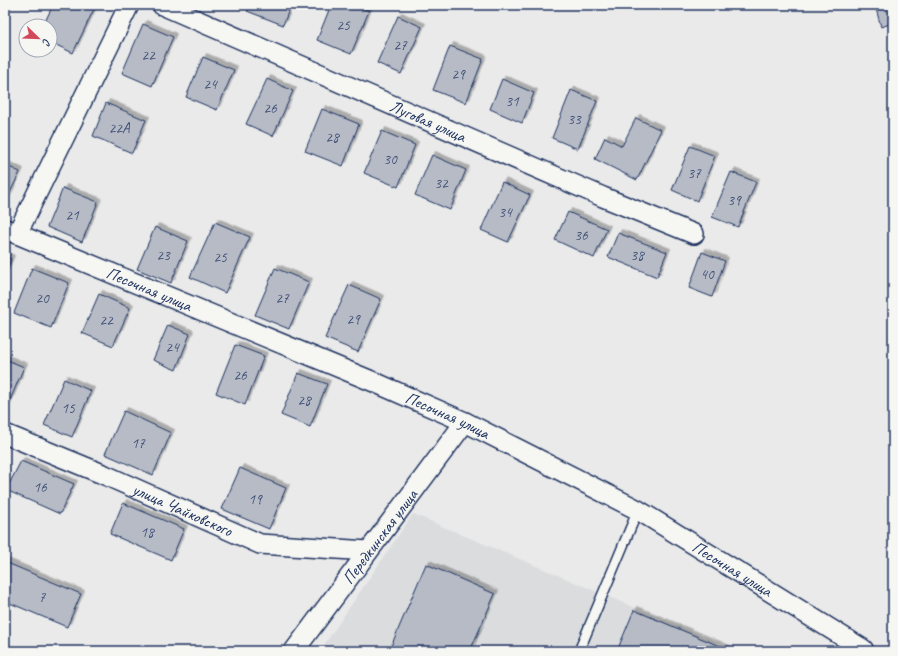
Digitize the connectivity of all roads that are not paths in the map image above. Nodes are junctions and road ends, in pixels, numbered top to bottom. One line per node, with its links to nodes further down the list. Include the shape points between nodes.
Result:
1 (129, 5): 3 (street)
2 (162, 5): 4 (street, Луговая улица)
3 (11, 231): 5 (street, Песочная улица)
4 (694, 234)
5 (465, 422): 7 (street, Песочная улица); 8 (street, Передкинская улица)
6 (5, 434): 8 (street, улица Чайковского, via 260,544)
7 (638, 510): 10 (lane); 11 (street, Песочная улица)
8 (368, 551): 9 (street, Передкинская улица)
9 (294, 651)
10 (579, 651)
11 (864, 651)

